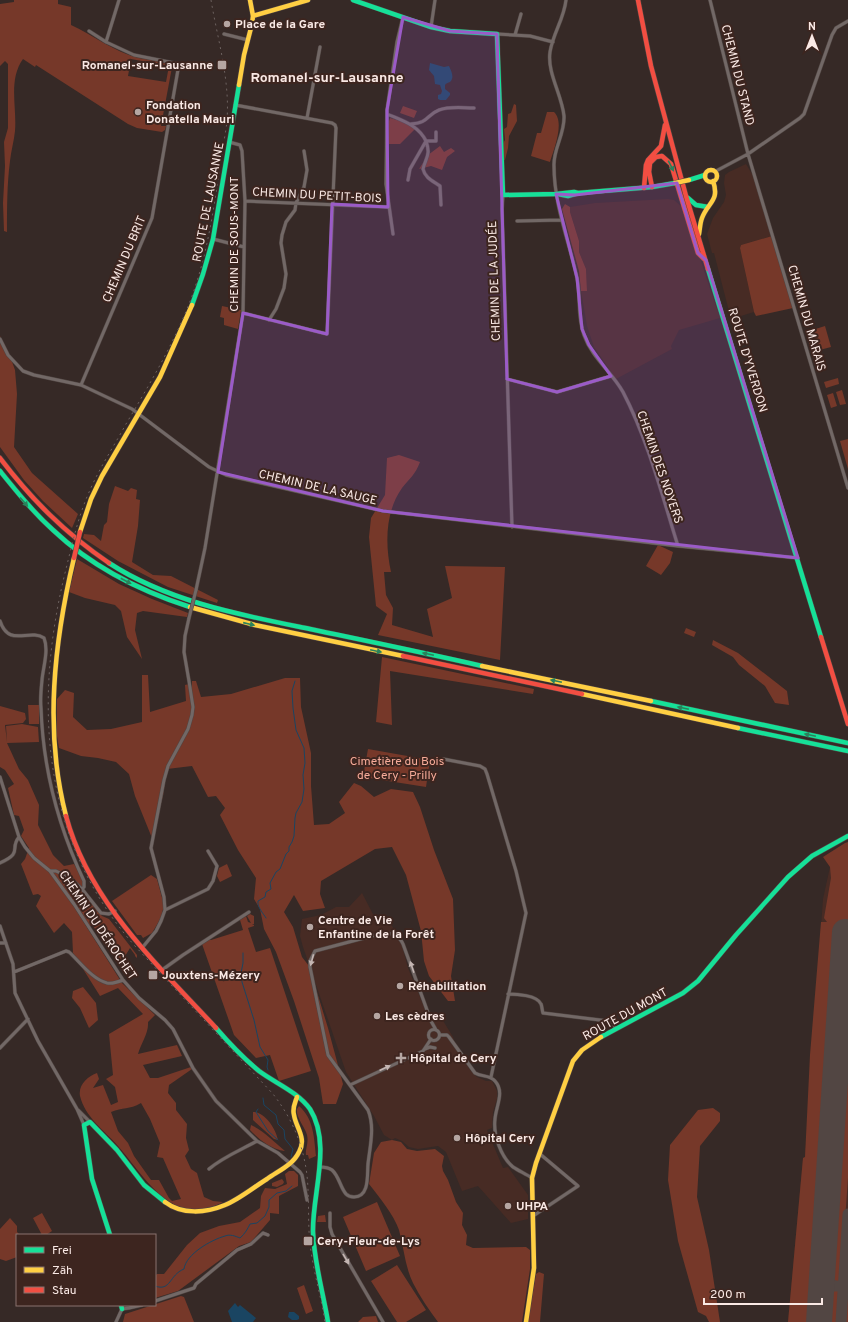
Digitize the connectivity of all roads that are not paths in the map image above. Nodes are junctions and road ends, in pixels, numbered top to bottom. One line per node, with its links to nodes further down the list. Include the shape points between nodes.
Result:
1 (119, 0): 20 (street)
2 (250, 0): 11 (main road)
3 (305, 0): 11 (main road)
4 (353, 0): 9 (main road)
5 (435, 0): 14 (street)
6 (566, 0): 21 (street, CHEMIN DES NOYERS, via 563,17)
7 (638, 0): 28 (main road, ROUTE D'YVERDON)
8 (710, 0): 33 (street, CHEMIN DU STAND)
9 (365, 2): 12 (main road)
10 (521, 14): 18 (street)
11 (253, 16): 19 (main road, ROUTE DE LAUSANNE)
12 (403, 17): 14 (main road); 25 (street)
13 (848, 21): 33 (street, via 836,28 832,35 804,114)
14 (431, 27): 17 (main road)
15 (89, 31): 20 (street)
16 (224, 34): 19 (street)
17 (497, 34): 18 (street); 41 (main road, CHEMIN DE LA JUDÉE)
18 (516, 35): 21 (street)
19 (248, 40): 23 (main road, ROUTE DE LAUSANNE)
20 (106, 42): 61 (street, CHEMIN DU BRIT, via 134,55 179,64 152,218)
21 (553, 42): 40 (street, CHEMIN DES NOYERS, via 550,60 564,123 554,163)
22 (320, 47): 26 (street)
23 (235, 105): 26 (street); 31 (main road, ROUTE DE LAUSANNE)
24 (474, 108): 27 (street, via 439,110 418,124)
25 (387, 114): 27 (street); 47 (street)
26 (307, 118): 45 (street, via 332,123 336,128)
27 (411, 124): 30 (street)
28 (666, 124): 39 (main road, via 660,146 648,160); 42 (main road, ROUTE D'YVERDON)
29 (436, 132): 30 (street, via 436,141)
30 (426, 141): 36 (street, via 410,168); 46 (street, via 429,152 423,172 440,186)
31 (229, 142): 43 (street, CHEMIN DE SOUS-MONT, via 238,144 242,149); 53 (main road, ROUTE DE LAUSANNE)
32 (304, 151): 44 (street, via 306,180)
33 (748, 154): 34 (street); 66 (street, CHEMIN DU MARAIS)
34 (716, 172): 35 (main road, via 710,170); 37 (main road, via 717,177)
35 (705, 175): 37 (main road, via 707,181); 38 (main road, bridge)
36 (408, 180)
37 (713, 182): 48 (main road, via 716,195)
38 (652, 187): 39 (main road); 55 (main road, one-way to 55, via 649,165 656,157 662,156 671,164 698,253)
39 (644, 188): 40 (main road, via 565,196)
40 (556, 194): 41 (main road); 49 (street, CHEMIN DES NOYERS)
41 (503, 195): 60 (street, CHEMIN DE LA JUDÉE)
42 (686, 196): 48 (main road, via 699,207); 52 (main road, ROUTE D'YVERDON)
43 (245, 201): 44 (street, CHEMIN DU PETIT-BOIS); 54 (street, CHEMIN DE SOUS-MONT)
44 (296, 203): 45 (street, CHEMIN DU PETIT-BOIS); 57 (street, via 282,234 286,274 284,288)
45 (332, 204): 47 (street, CHEMIN DU PETIT-BOIS); 57 (street, via 327,334)
46 (441, 204)
47 (388, 207): 51 (street)
48 (708, 207): 52 (main road, via 702,218)
49 (561, 220): 50 (street); 59 (street, CHEMIN DES NOYERS, via 577,278 582,329 586,340)
50 (517, 221)
51 (393, 234)
52 (699, 238): 55 (main road, ROUTE D'YVERDON)
53 (213, 239): 54 (street); 62 (main road, ROUTE DE LAUSANNE, via 188,315 160,377)
54 (244, 247): 56 (street, CHEMIN DE SOUS-MONT)
55 (706, 260): 69 (main road, ROUTE D'YVERDON)
56 (243, 313): 57 (street); 65 (street, CHEMIN DE SOUS-MONT)
57 (269, 320)
58 (0, 339): 61 (street, CHEMIN DE LA SAUGE, via 12,360 23,371)
59 (611, 376): 60 (street, via 557,392); 68 (street, CHEMIN DES NOYERS, via 623,392 645,443)
60 (507, 379): 67 (street, CHEMIN DE LA JUDÉE)
61 (81, 385): 62 (street, CHEMIN DE LA SAUGE)
62 (139, 414): 65 (street, CHEMIN DE LA SAUGE); 85 (main road, ROUTE DE LAUSANNE, bridge, via 91,499 80,532 60,617 54,668 53,722 56,762 65,811 75,843 90,876)
63 (0, 458): 72 (main road, one-way to 63, via 257,618 179,596 128,574 82,545 37,505)
64 (0, 471): 73 (main road, one-way to 73, via 36,514 86,558 134,586 183,606 255,625)
65 (218, 472): 67 (street, CHEMIN DE LA SAUGE, via 383,511); 84 (street, CHEMIN DE SOUS-MONT, bridge, via 205,548 185,636 184,652 190,681 192,715 188,729 165,773 151,844 151,853 164,897)
66 (848, 488)
67 (512, 527): 68 (street, CHEMIN DE LA SAUGE)
68 (678, 546): 69 (street, CHEMIN DE LA SAUGE)
69 (798, 558): 71 (main road, ROUTE D'YVERDON)
70 (0, 621): 83 (street, via 6,633 14,636 42,637 45,642 40,696 46,765 68,845 84,881)
71 (848, 724)
72 (848, 743)
73 (848, 751)
74 (443, 759): 94 (street, via 484,769 516,871 526,913)
75 (0, 776): 76 (street)
76 (19, 837): 79 (street, via 15,854); 80 (street, via 34,858)
77 (848, 837): 96 (main road, ROUTE DU MONT, via 812,856 788,877 693,985)
78 (208, 851): 84 (street, via 217,866 214,881 208,889)
79 (0, 863)
80 (50, 871): 81 (street); 82 (street, CHEMIN DU DÉROCHET)
81 (67, 877): 82 (street); 83 (street)
82 (59, 882): 93 (street, CHEMIN DU DÉROCHET)
83 (82, 889): 85 (street, via 102,913)
84 (164, 910): 90 (street, via 161,921)
85 (114, 911): 90 (main road, ROUTE DE LAUSANNE)
86 (249, 912): 91 (street)
87 (0, 926): 89 (street)
88 (0, 943): 89 (street)
89 (6, 943): 92 (street)
90 (142, 948): 91 (main road, ROUTE DE LAUSANNE)
91 (162, 970): 105 (main road, ROUTE DE LAUSANNE, via 246,1060)
92 (14, 972): 93 (street, via 66,951 94,976 106,983); 95 (street, via 15,993)
93 (123, 980): 109 (street, CHEMIN DU DÉROCHET, via 170,1025 193,1068 216,1100)
94 (508, 994): 96 (street, via 536,999 541,1003 543,1013 608,1021); 103 (street)
95 (28, 1019): 100 (street); 106 (street)
96 (616, 1029): 110 (main road, ROUTE DU MONT, via 586,1046 573,1061)
97 (436, 1030): 98 (street); 99 (street, via 433,1029 429,1033); 104 (street, one-way to 104, via 403,944 392,933 383,933 315,951 310,959 310,967 325,1046 328,1055)
98 (440, 1035): 99 (street, via 436,1040); 103 (street, via 449,1037 475,1073)
99 (431, 1039): 102 (street)
100 (0, 1048)
101 (435, 1048): 102 (street)
102 (425, 1049): 104 (street, one-way to 102)
103 (491, 1077): 114 (street, via 500,1090 495,1128 501,1150 507,1161)
104 (350, 1085): 112 (street, via 372,1119 365,1192 359,1196 349,1196 331,1169)
105 (297, 1097): 111 (main road, via 293,1114 303,1143 300,1154); 112 (main road, ROUTE DE LAUSANNE, via 307,1106 314,1118 318,1134)
106 (77, 1109): 107 (street); 108 (street)
107 (90, 1122): 108 (main road); 111 (main road, via 117,1150 144,1185 169,1205 182,1211 198,1212 218,1208)
108 (84, 1125): 118 (main road, via 92,1179)
109 (257, 1141): 111 (street, CHEMIN DU DÉROCHET); 113 (street, via 221,1159)
110 (540, 1154): 114 (main road, ROUTE DU MONT); 117 (street, via 578,1186)
111 (291, 1163): 115 (street, CHEMIN DU DÉROCHET, via 302,1175)
112 (320, 1167): 124 (main road, ROUTE DE LAUSANNE, via 313,1232)
113 (209, 1169)
114 (532, 1178): 117 (main road, ROUTE DU MONT)
115 (307, 1200)
116 (330, 1212): 125 (street, one-way to 125, via 332,1234)
117 (533, 1216): 126 (main road, ROUTE DU MONT, via 534,1268)
118 (110, 1234)
119 (268, 1234): 120 (street, via 263,1233 251,1244 237,1250 194,1288)
120 (156, 1301)
121 (138, 1306): 122 (street)
122 (121, 1307): 123 (street)
123 (116, 1322)
124 (328, 1322)
125 (382, 1322)
126 (526, 1322)

